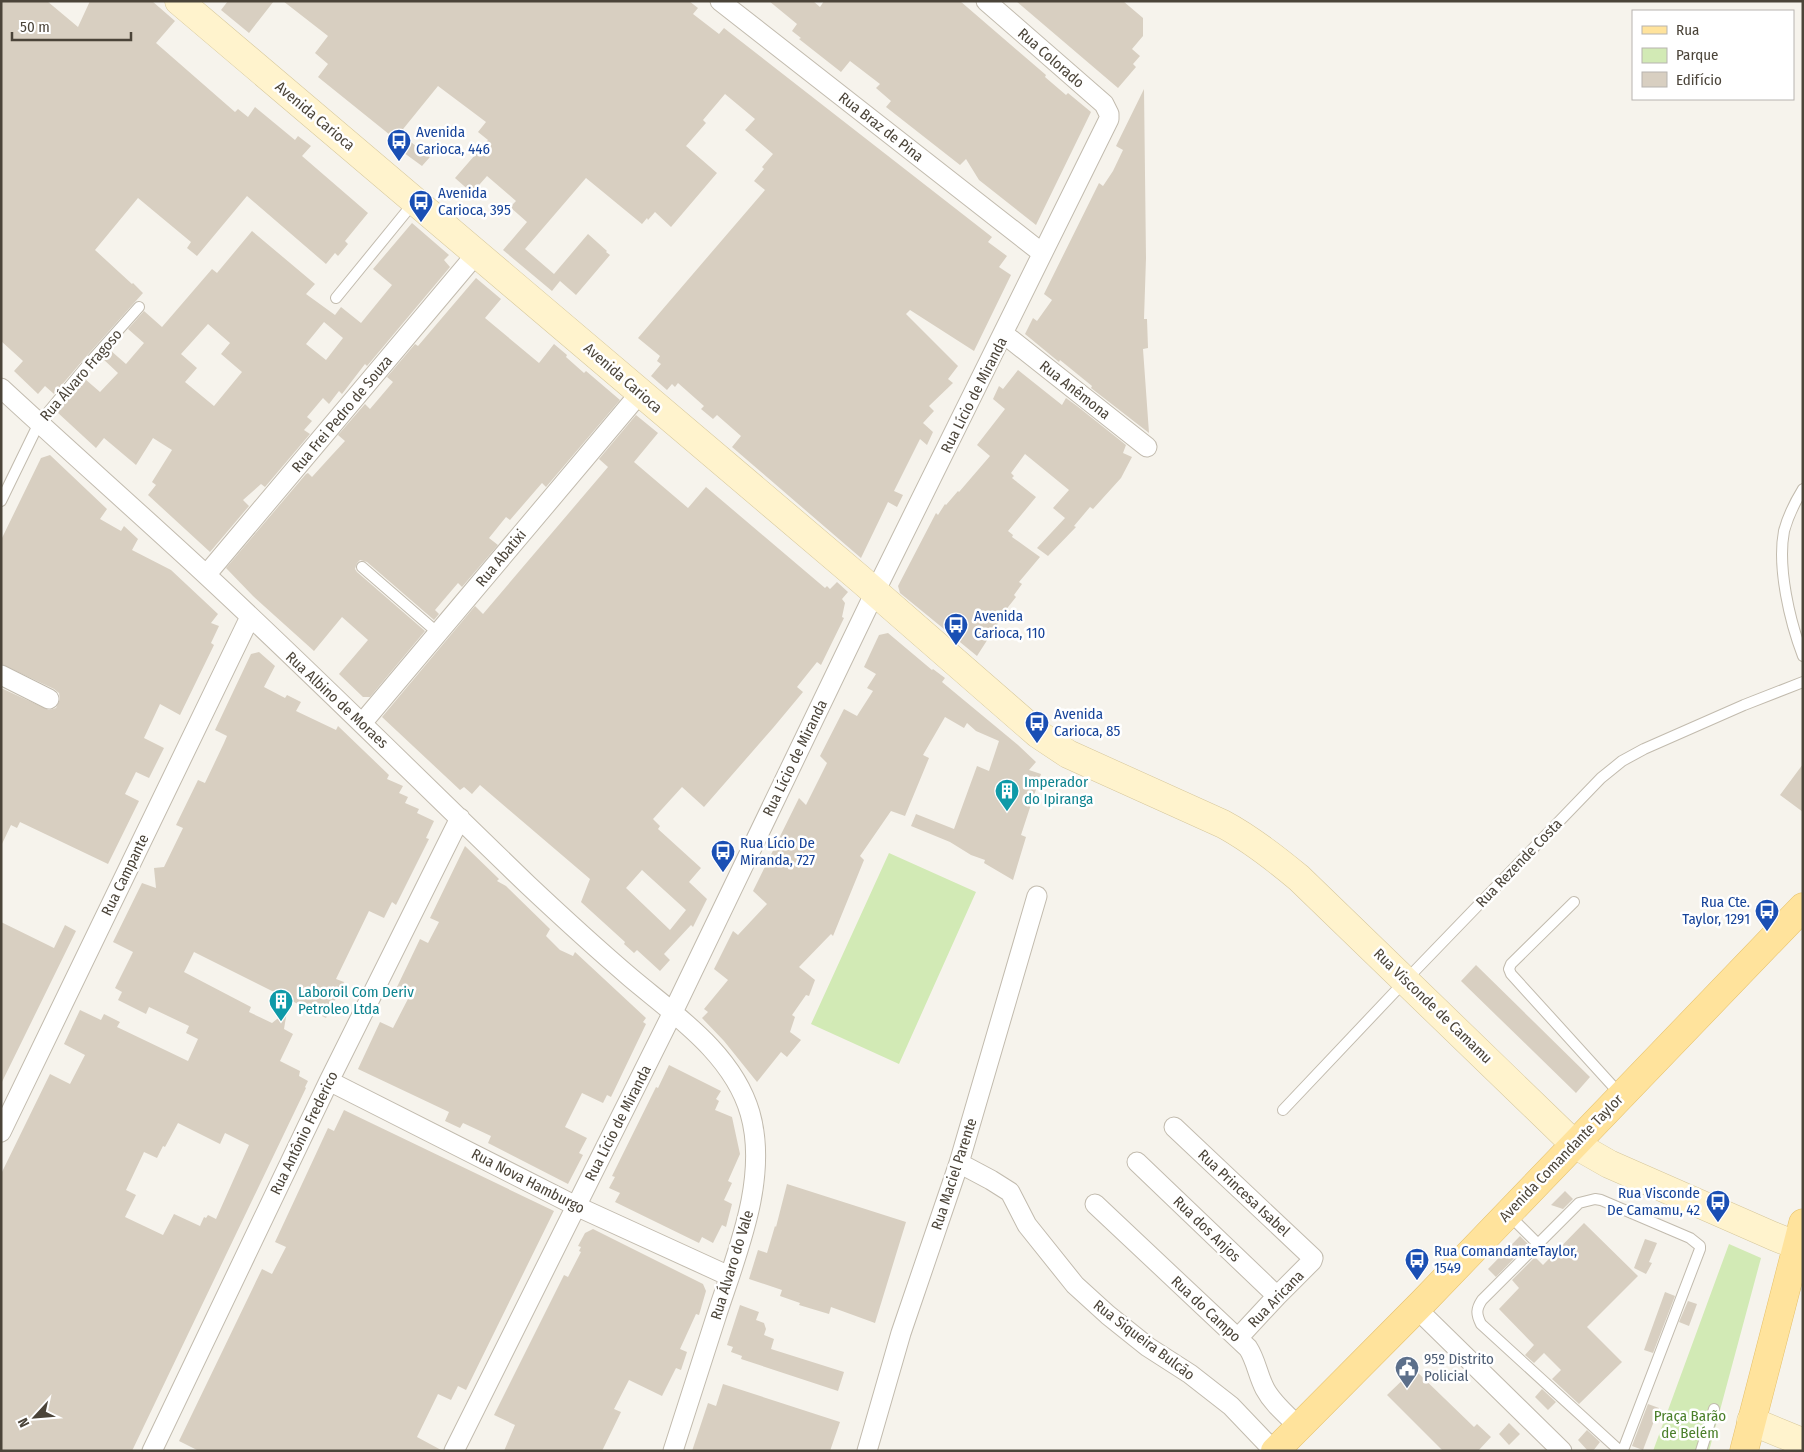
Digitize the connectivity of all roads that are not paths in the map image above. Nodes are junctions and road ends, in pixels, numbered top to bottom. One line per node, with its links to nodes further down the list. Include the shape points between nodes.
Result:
1 (179, 1): 5 (street, Avenida Carioca)
2 (986, 1): 4 (street, Rua Colorado, via 1104,104)
3 (729, 4): 7 (street, Rua Braz de Pina)
4 (1109, 119): 7 (street, Rua Lício de Miranda)
5 (415, 201): 6 (street, Avenida Carioca); 8 (lane)
6 (477, 253): 12 (street, Avenida Carioca); 18 (street, Rua Frei Pedro de Souza)
7 (1042, 253): 10 (street, Rua Lício de Miranda)
8 (336, 298)
9 (139, 307): 13 (lane, Rua Álvaro Fragoso)
10 (1004, 334): 14 (street, Rua Anêmona); 19 (street, Rua Lício de Miranda)
11 (1, 388): 13 (street, Rua Albino de Moraes)
12 (640, 393): 19 (street, Avenida Carioca); 21 (street, Rua Abatixi)
13 (39, 423): 16 (lane, Rua Álvaro Fragoso); 18 (street, Rua Albino de Moraes)
14 (1147, 447)
15 (1803, 489): 22 (lane, via 1791,509 1784,532 1783,561 1793,630)
16 (1, 501)
17 (362, 566): 21 (lane)
18 (206, 575): 20 (street, Rua Albino de Moraes)
19 (875, 592): 27 (street, Avenida Carioca, via 1038,734); 33 (street, Rua Lício de Miranda)
20 (250, 617): 26 (street, Rua Albino de Moraes); 38 (street, Rua Campante)
21 (438, 633): 26 (street, Rua Abatixi)
22 (1803, 656)
23 (1, 675): 25 (street)
24 (1803, 682): 32 (lane, Rua Rezende Costa, via 1744,705 1622,761 1601,778)
25 (49, 699)
26 (362, 722): 28 (street, Rua Albino de Moraes)
27 (1068, 754): 32 (street, Rua Visconde de Camamu, via 1244,836 1299,878)
28 (460, 818): 33 (street, Rua Albino de Moraes, via 536,892); 34 (street, Rua Antônio Frederico)
29 (1037, 896): 41 (street, Rua Maciel Parente)
30 (1574, 902): 35 (lane, via 1509,969)
31 (1803, 907): 35 (main road, Avenida Comandante Taylor)
32 (1406, 980): 36 (lane, Rua Rezende Costa); 39 (street, Rua Visconde de Camamu)
33 (674, 1012): 43 (street, Rua Lício de Miranda); 48 (street, Rua Álvaro do Vale, via 718,1057 743,1095 750,1113 755,1161 749,1212)
34 (329, 1081): 43 (street, Rua Nova Hamburgo); 57 (street, Rua Antônio Frederico)
35 (1621, 1095): 39 (main road, Avenida Comandante Taylor)
36 (1284, 1110)
37 (1174, 1127): 47 (street, Rua Princesa Isabel)
38 (1, 1132)
39 (1574, 1144): 44 (main road, Avenida Comandante Taylor); 45 (street, Rua Visconde de Camamu, via 1609,1164)
40 (1137, 1162): 49 (street, Rua dos Anjos)
41 (959, 1163): 60 (street, Rua Maciel Parente, via 901,1333); 61 (street, Rua Siqueira Bulcão, via 1010,1192 1027,1225 1075,1285 1148,1346 1231,1406)
42 (1095, 1204): 51 (street, Rua do Campo)
43 (576, 1206): 48 (street, Rua Nova Hamburgo); 58 (street, Rua Lício de Miranda)
44 (1508, 1214): 46 (lane); 50 (main road, Avenida Comandante Taylor)
45 (1801, 1238): 53 (main road)
46 (1538, 1244): 56 (lane, via 1477,1307 1481,1324 1603,1437 1618,1450); 56 (lane, via 1578,1204 1595,1199 1690,1238 1700,1246)
47 (1313, 1260): 49 (street, Rua Aricana)
48 (730, 1276): 59 (street, Rua Álvaro do Vale)
49 (1277, 1296): 51 (street, Rua Aricana)
50 (1416, 1308): 54 (main road, Avenida Comandante Taylor); 62 (street)
51 (1238, 1338): 54 (street, Rua do Campo, via 1252,1355 1269,1396)
52 (1714, 1409): 63 (lane)
53 (1751, 1421): 55 (street); 64 (main road)
54 (1299, 1427): 61 (main road, Avenida Comandante Taylor)
55 (1795, 1441)
56 (1625, 1450)
57 (152, 1451)
58 (454, 1451)
59 (673, 1451)
60 (867, 1451)
61 (1274, 1451)
62 (1562, 1451)
63 (1701, 1451)
64 (1744, 1451)

